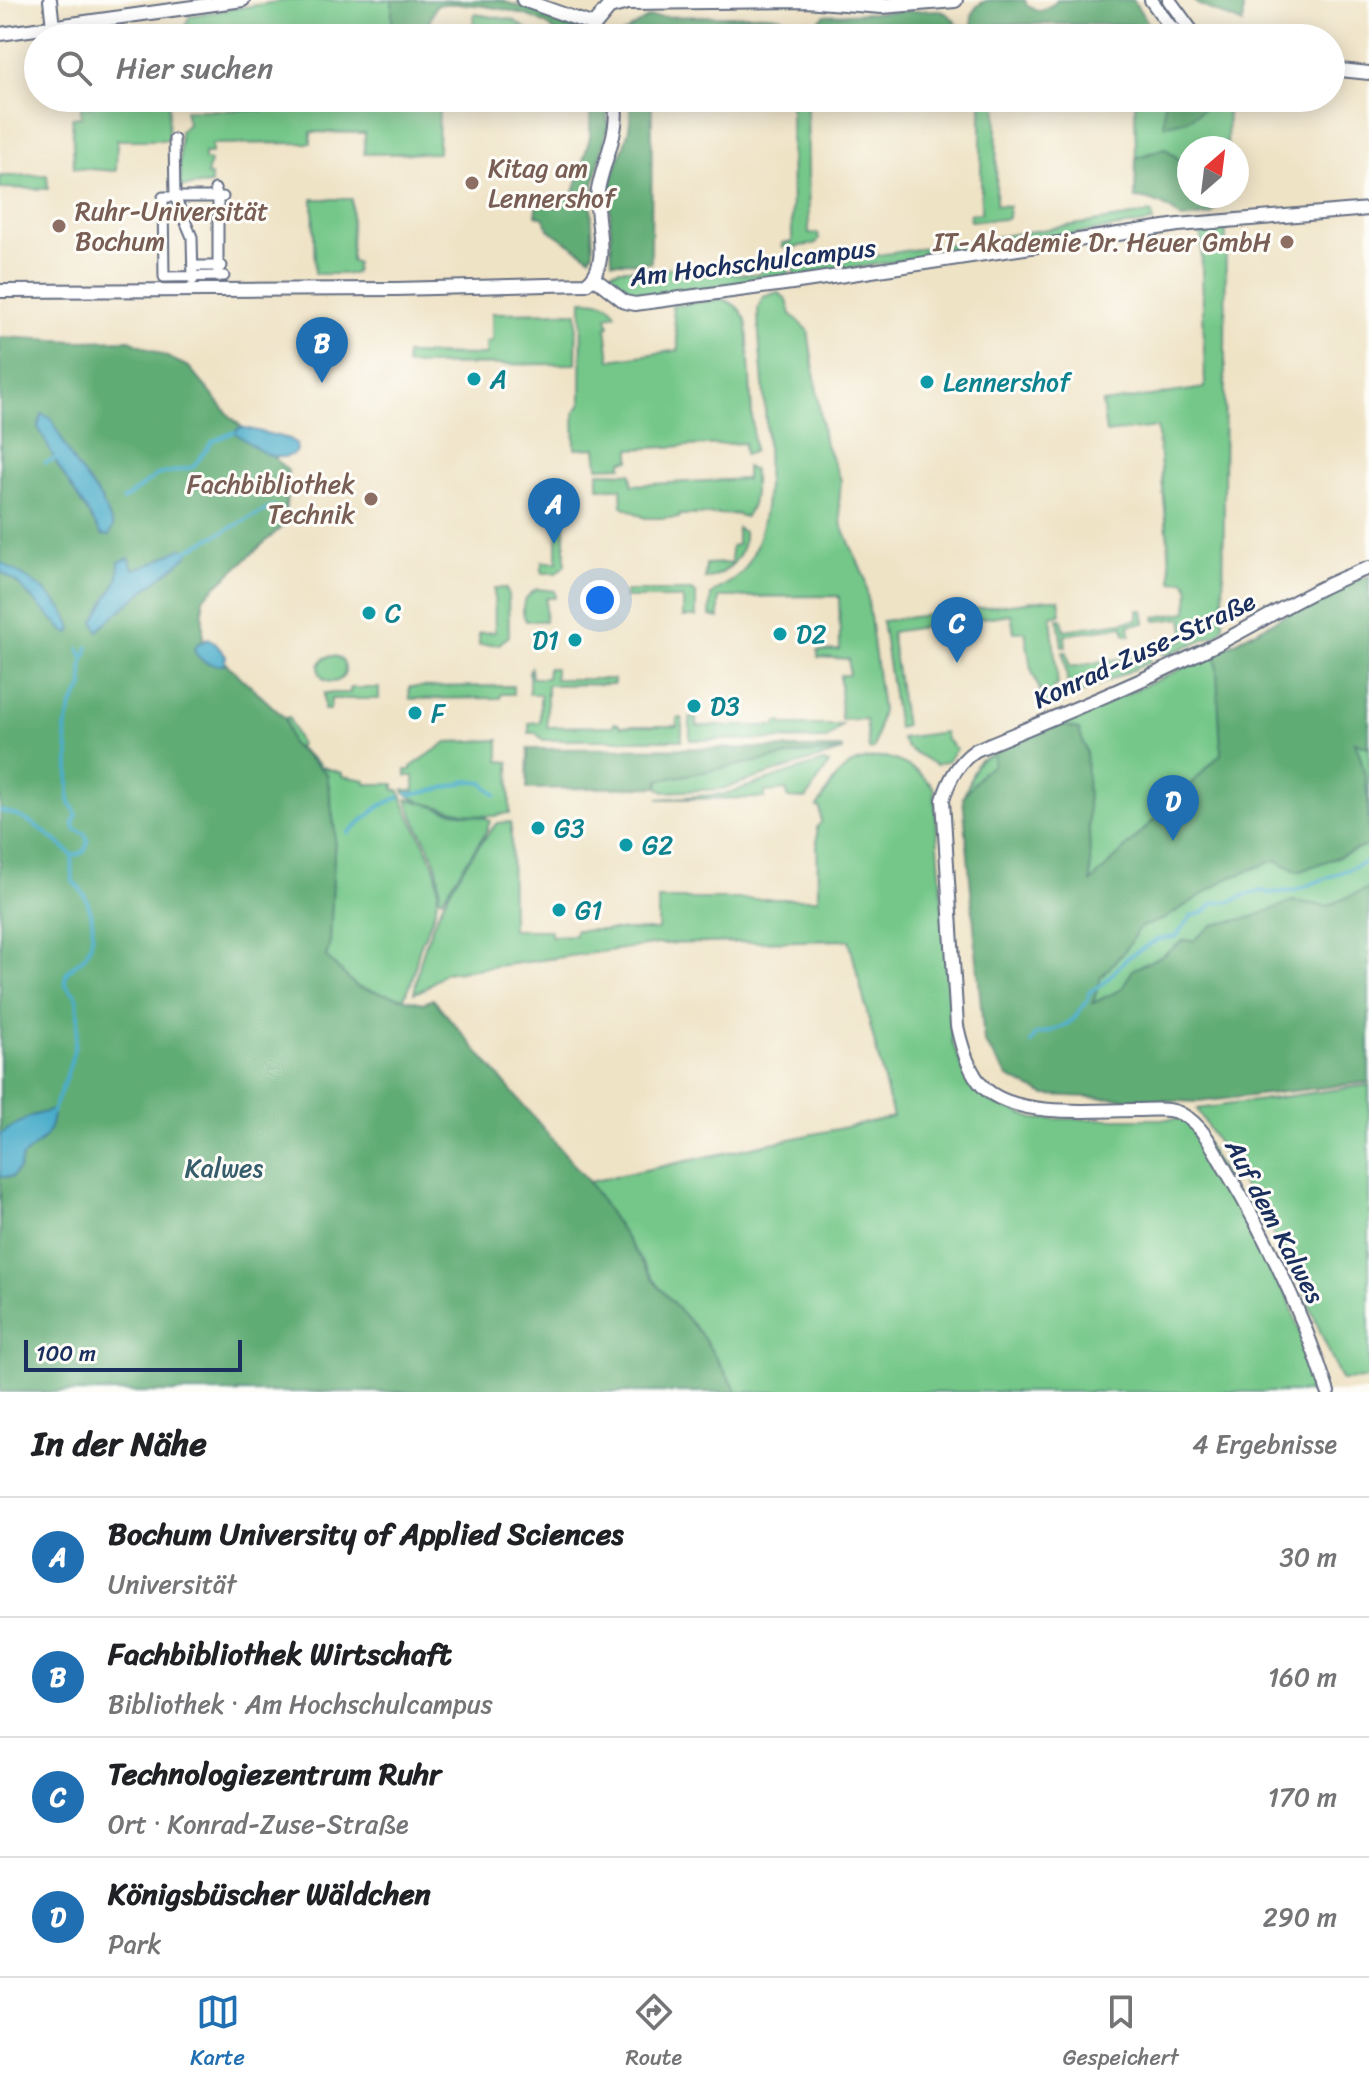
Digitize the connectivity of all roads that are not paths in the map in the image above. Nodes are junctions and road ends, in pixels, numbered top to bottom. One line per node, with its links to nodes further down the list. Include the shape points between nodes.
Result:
1 (50, 0): 9 (street)
2 (243, 0): 10 (street)
3 (523, 0): 8 (street)
4 (806, 0): 5 (street, via 882,6); 12 (street, via 627,2 609,7)
5 (955, 0)
6 (1151, 0): 13 (street)
7 (1169, 0): 14 (street)
8 (548, 4): 11 (street)
9 (53, 24)
10 (74, 24)
11 (581, 24)
12 (598, 24)
13 (1168, 24)
14 (1187, 24)
15 (24, 31): 16 (street)
16 (0, 34)
17 (1345, 70): 18 (street)
18 (1369, 73)
19 (614, 112): 24 (street, via 598,193 601,263)
20 (174, 139): 21 (street)
21 (175, 197): 23 (street, via 192,237); 23 (street, via 163,197 161,269 164,277); 23 (street, via 219,194 221,272)
22 (1369, 209): 24 (street, Am Hochschulcampus, via 1178,225 635,304)
23 (193, 274)
24 (594, 278): 25 (street, Am Hochschulcampus, via 565,287)
25 (0, 291)
26 (1369, 568): 27 (street, Konrad-Zuse-Straße, via 1336,579 1159,673 976,750)
27 (948, 783): 28 (street, Auf dem Kalwes, via 943,800 957,1026 976,1077 990,1094 1012,1103 1057,1110 1163,1110 1186,1116 1205,1135 1261,1231 1293,1295)
28 (1328, 1392)

